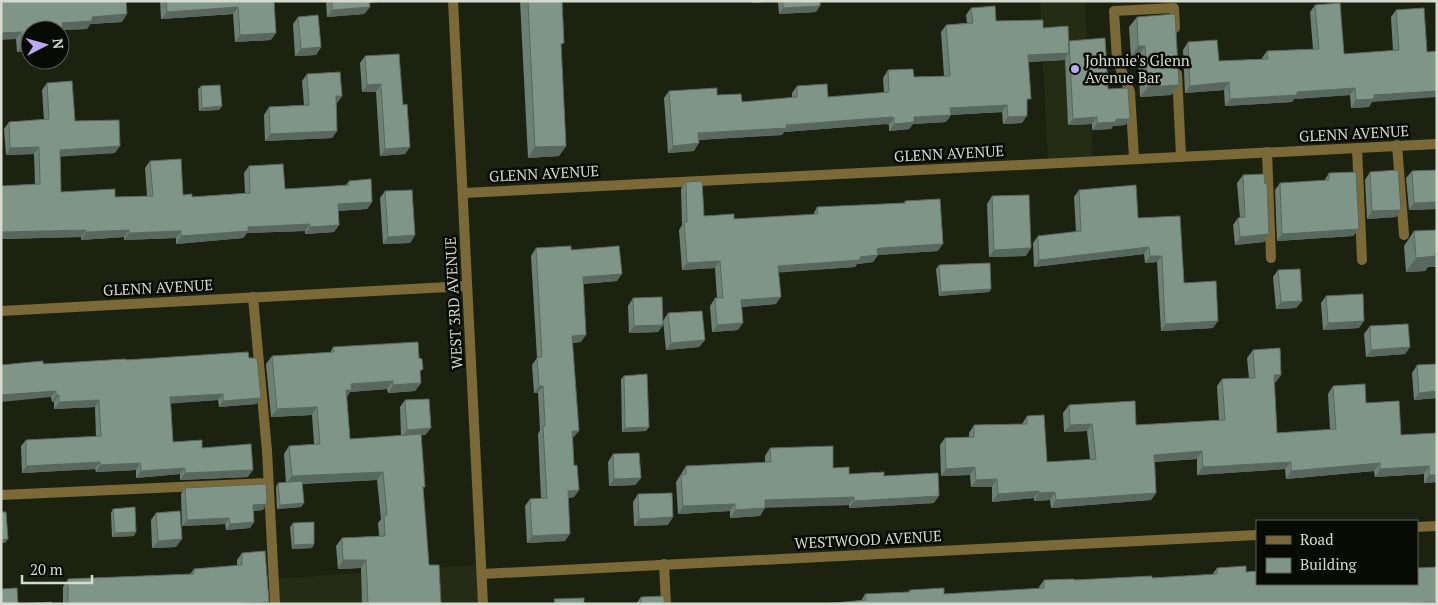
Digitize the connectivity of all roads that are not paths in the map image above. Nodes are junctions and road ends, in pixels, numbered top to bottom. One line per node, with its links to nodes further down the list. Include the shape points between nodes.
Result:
1 (454, 1): 10 (street, WEST 3RD AVENUE)
2 (1175, 37): 9 (street, via 1174,8 1114,11 1117,60 1130,92)
3 (1177, 66): 8 (street)
4 (1437, 144): 5 (street, GLENN AVENUE)
5 (1397, 145): 6 (street, GLENN AVENUE); 11 (street)
6 (1357, 148): 7 (street, GLENN AVENUE); 13 (street)
7 (1267, 152): 8 (street, GLENN AVENUE); 12 (street)
8 (1181, 156): 9 (street, GLENN AVENUE)
9 (1134, 158): 10 (street, GLENN AVENUE)
10 (463, 193): 14 (street, WEST 3RD AVENUE)
11 (1404, 235)
12 (1271, 258)
13 (1362, 260)
14 (467, 286): 15 (street, GLENN AVENUE); 23 (street, WEST 3RD AVENUE)
15 (253, 297): 16 (street, GLENN AVENUE); 17 (street)
16 (1, 311)
17 (268, 483): 18 (street); 24 (street)
18 (1, 495)
19 (1437, 526): 20 (street)
20 (1418, 527)
21 (1256, 535): 22 (street, WESTWOOD AVENUE)
22 (664, 564): 23 (street, WESTWOOD AVENUE); 26 (street)
23 (482, 574): 25 (street, WEST 3RD AVENUE)
24 (274, 604)
25 (483, 604)
26 (666, 604)

